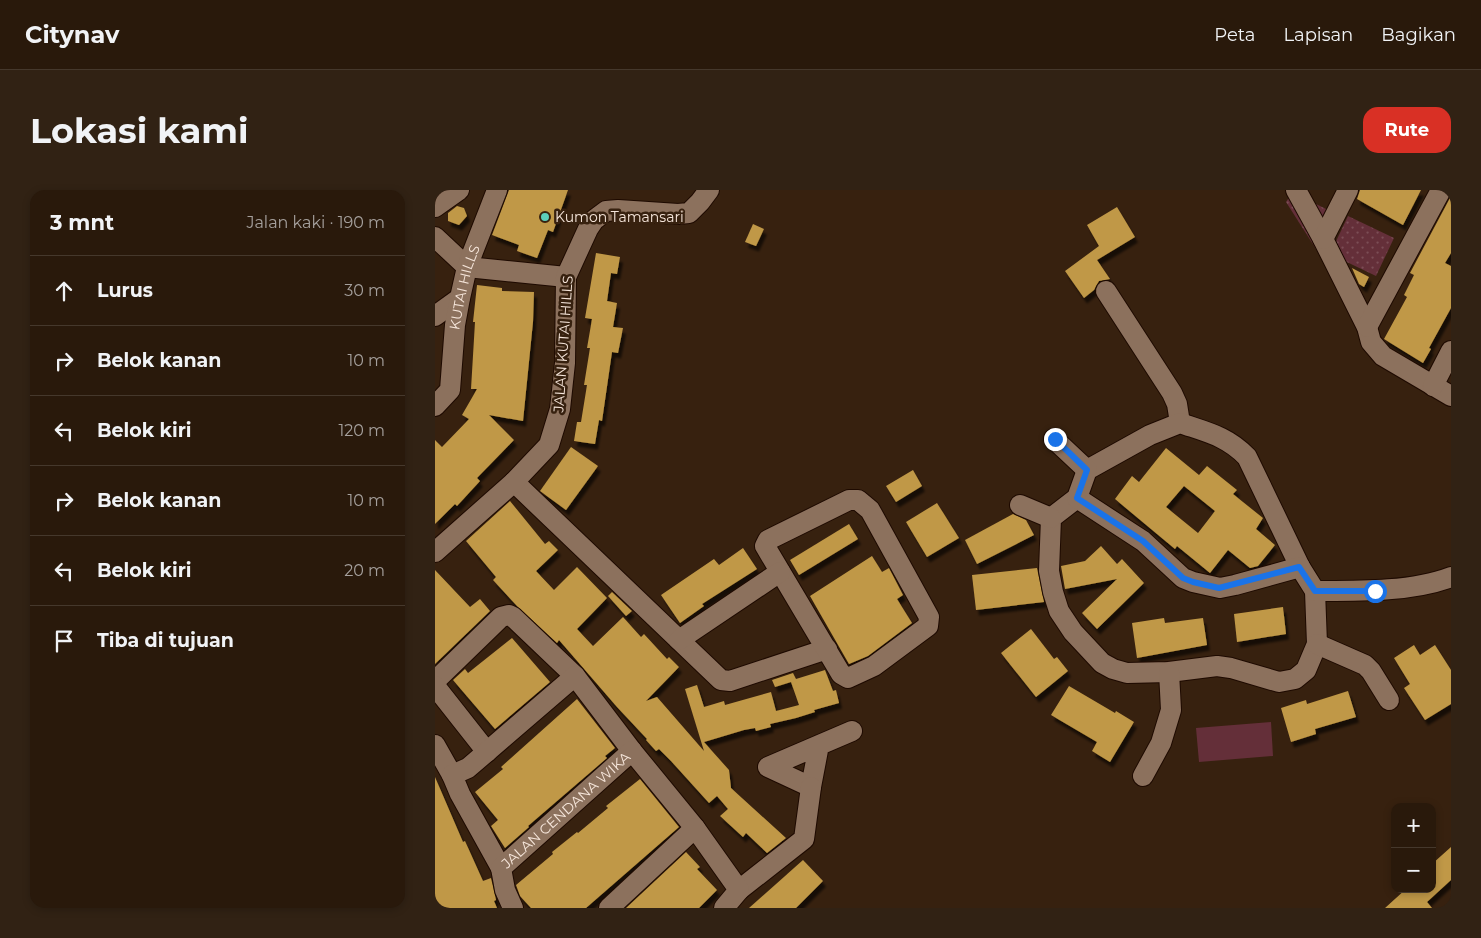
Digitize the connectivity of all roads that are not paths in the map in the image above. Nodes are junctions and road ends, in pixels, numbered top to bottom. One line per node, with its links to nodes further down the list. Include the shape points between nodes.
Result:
1 (459, 190): 7 (street)
2 (497, 190): 10 (street, KUTAI HILLS)
3 (709, 190): 11 (street, JALAN KUTAI HILLS, via 689,212 606,211 588,228)
4 (1296, 190): 9 (street)
5 (1441, 190): 15 (street)
6 (1343, 191): 9 (street)
7 (435, 208)
8 (435, 237): 10 (street)
9 (1323, 239): 15 (street)
10 (467, 267): 11 (street); 13 (street, KUTAI HILLS)
11 (565, 277): 25 (street, JALAN KUTAI HILLS, via 565,363 560,409 549,445)
12 (1106, 291): 22 (street, via 1172,393)
13 (459, 298): 14 (street); 19 (street, KUTAI HILLS)
14 (435, 316)
15 (1367, 327): 18 (street, via 1371,342 1383,356)
16 (1451, 351): 18 (street)
17 (435, 371): 19 (street)
18 (1433, 386): 20 (street)
19 (450, 390): 21 (street)
20 (1451, 396)
21 (435, 406)
22 (1180, 423): 24 (street, via 1150,435); 30 (street, via 1226,439 1247,457)
23 (1055, 439): 24 (street)
24 (1087, 470): 26 (street)
25 (514, 482): 29 (street, JALAN KUTAI HILLS); 34 (street)
26 (1077, 498): 28 (street); 30 (street, via 1143,541 1183,578 1193,582 1219,588)
27 (1019, 505): 28 (street)
28 (1051, 518): 37 (street, via 1051,585 1059,611 1073,632 1102,663 1113,669 1127,673)
29 (435, 552)
30 (1299, 567): 33 (street)
31 (780, 572): 34 (street); 36 (street); 36 (street, via 765,546 768,540 849,500 858,500 870,510 929,614 929,622 874,666 848,678 841,674)
32 (1451, 577): 33 (street, via 1439,582 1375,591)
33 (1315, 591): 35 (street)
34 (679, 640): 36 (street, via 727,682)
35 (1317, 644): 37 (street, via 1306,670 1295,679 1279,682 1217,666); 41 (street, via 1365,665)
36 (827, 649)
37 (1169, 672): 48 (street, via 1171,710 1161,743)
38 (575, 676): 39 (street, via 509,615 501,617); 45 (street); 46 (street)
39 (435, 681)
40 (435, 686): 46 (street)
41 (1389, 700)
42 (852, 731): 44 (street)
43 (435, 745): 47 (street)
44 (819, 745): 49 (street); 49 (street, via 768,767)
45 (633, 751): 50 (street, JALAN CENDANA WIKA); 51 (street, JALAN CENDANA WIKA)
46 (487, 752): 47 (street, via 468,768)
47 (453, 775): 51 (street)
48 (1143, 776)
49 (811, 787): 52 (street, via 804,838)
50 (695, 828): 52 (street, JALAN CENDANA WIKA); 54 (street)
51 (501, 868): 53 (street, JALAN CENDANA WIKA)
52 (739, 890): 55 (street)
53 (513, 908)
54 (609, 908)
55 (724, 908)

